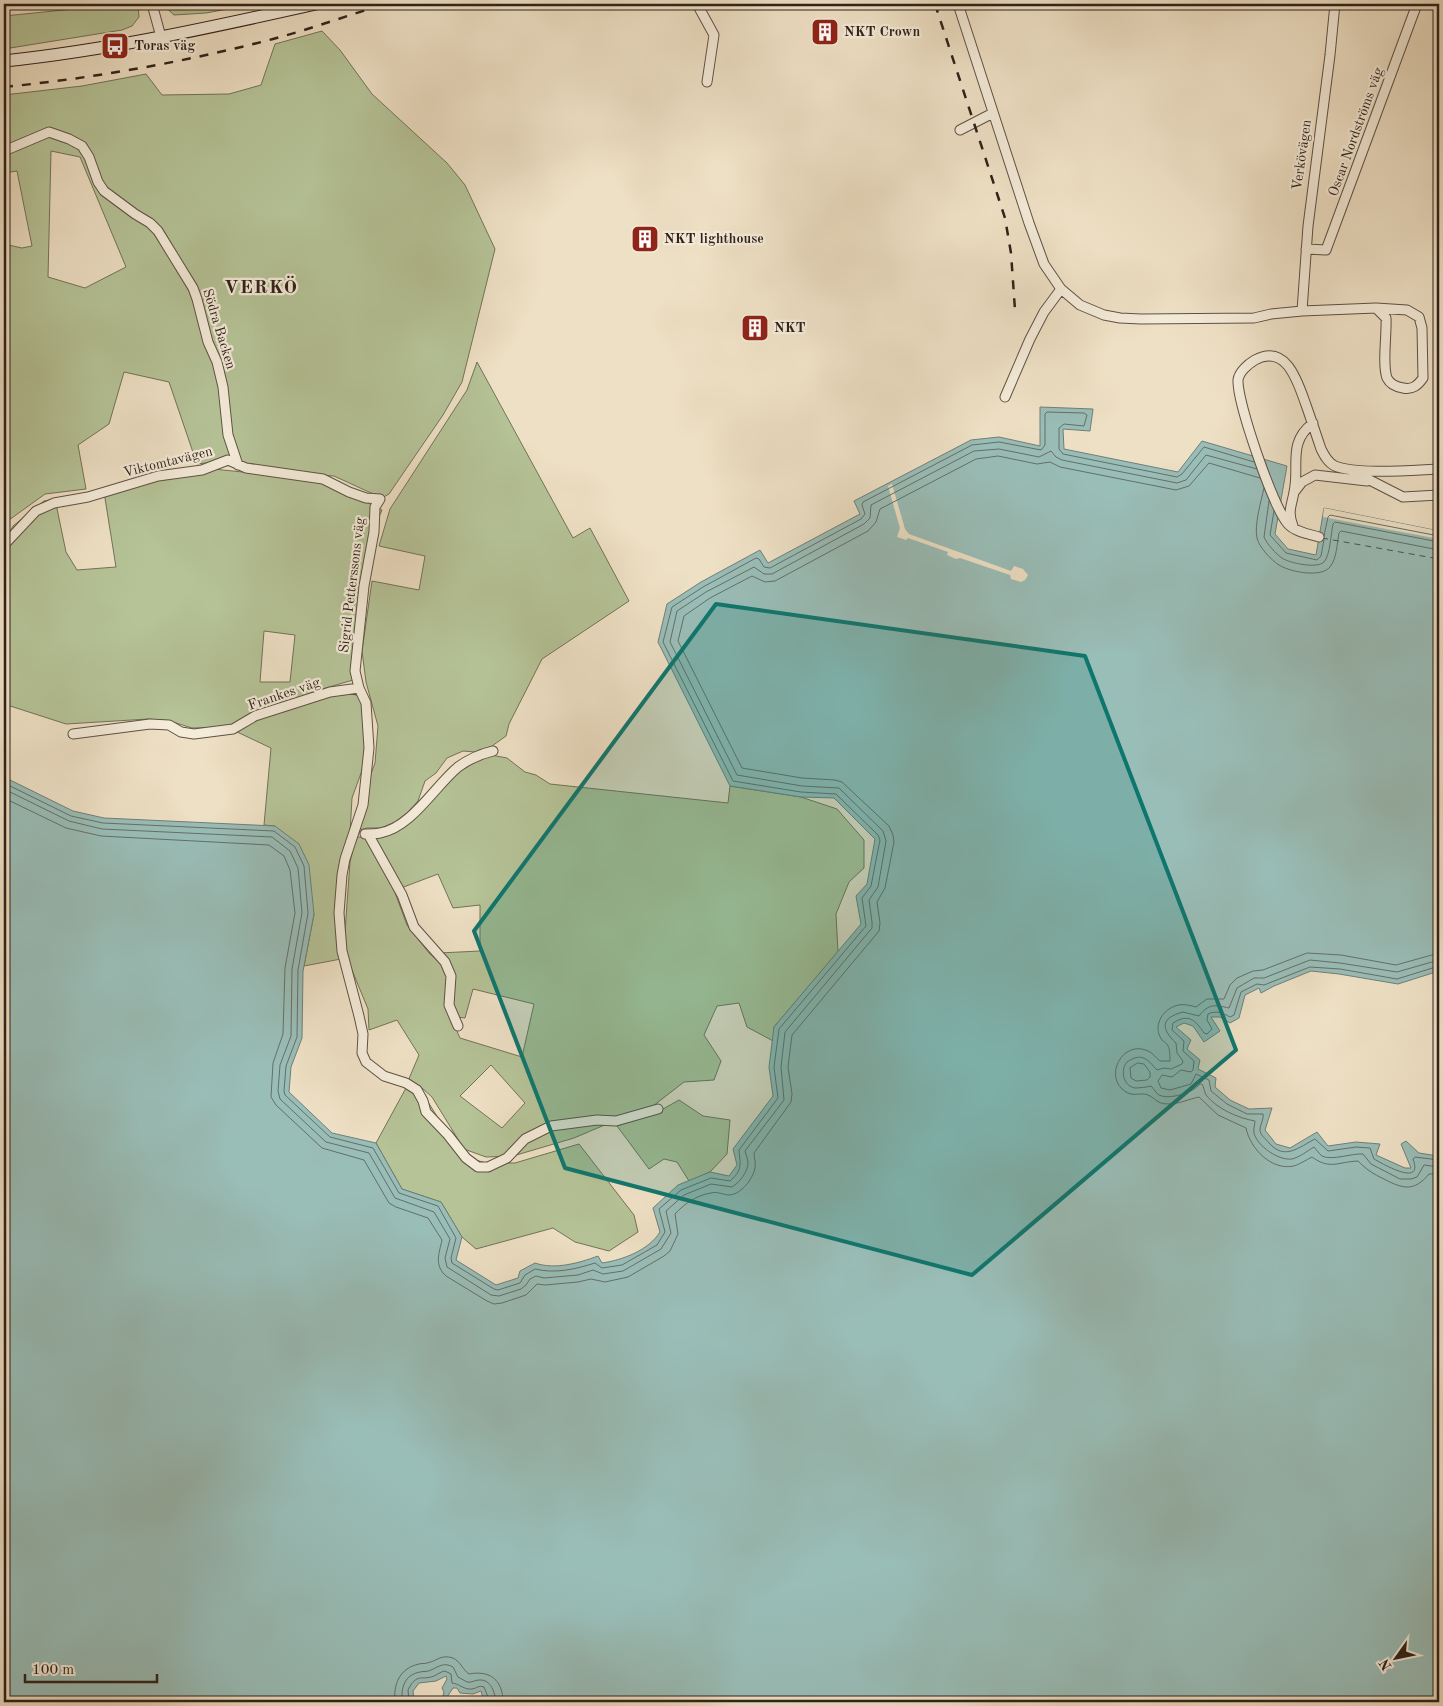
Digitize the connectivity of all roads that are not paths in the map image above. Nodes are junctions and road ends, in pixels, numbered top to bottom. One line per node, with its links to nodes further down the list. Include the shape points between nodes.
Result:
1 (152, 4): 7 (street)
2 (316, 4): 7 (main road)
3 (697, 4): 9 (street, via 714,35)
4 (958, 4): 10 (street)
5 (1335, 4): 13 (street, Verkövägen)
6 (1417, 4): 13 (street, Oscar Nordströms väg, via 1326,250)
7 (161, 37): 8 (main road)
8 (4, 61)
9 (707, 82)
10 (993, 113): 11 (street); 14 (street, via 1044,264)
11 (960, 130)
12 (4, 151): 19 (street, Södra Backen, via 49,132 69,139 82,146 104,191 158,231 197,299 208,342 217,362 228,435)
13 (1306, 249): 16 (street, Verkövägen)
14 (1061, 289): 16 (street, via 1080,305 1120,318 1254,318); 17 (street, via 1044,312)
15 (1376, 308): 15 (street, via 1386,318 1388,379 1404,388 1418,385 1424,378 1419,317 1407,310); 16 (street)
16 (1302, 311)
17 (1005, 397)
18 (1313, 423): 21 (street, via 1326,459 1334,466); 23 (street, via 1305,429 1296,448); 26 (street, via 1297,380 1278,357 1265,356 1245,367 1238,378 1240,398 1267,480 1281,513)
19 (238, 465): 25 (street, Viktomtavägen, via 323,479 366,498); 28 (street, Viktomtavägen, via 228,460 202,470 158,476 88,497 54,503 36,511)
20 (1439, 469): 21 (street)
21 (1350, 470): 22 (street)
22 (1373, 482): 23 (street, via 1315,474); 24 (street, via 1403,497)
23 (1294, 492): 26 (street, via 1290,519)
24 (1439, 495)
25 (380, 499): 29 (street, Sigrid Petterssons väg, via 376,507 357,638 355,671)
26 (1294, 529): 27 (street)
27 (1319, 537)
28 (4, 545)
29 (359, 688): 30 (street, Frankes väg, via 330,692 256,716 233,730 194,734 181,732 169,725 150,724); 32 (street, Sigrid Petterssons väg, via 366,703 369,748 363,805)
30 (73, 734)
31 (493, 751): 33 (street, via 476,756 458,767 395,828 380,834)
32 (355, 834): 33 (street); 35 (street, Sigrid Petterssons väg, via 345,859 339,913 342,951 363,1034 362,1053 372,1068 417,1090 426,1112 466,1158 478,1167 488,1167 507,1158 525,1139 551,1126 616,1120)
33 (368, 834): 34 (street, via 402,895 414,927 445,962 451,976 449,1005)
34 (458, 1026)
35 (658, 1109)

